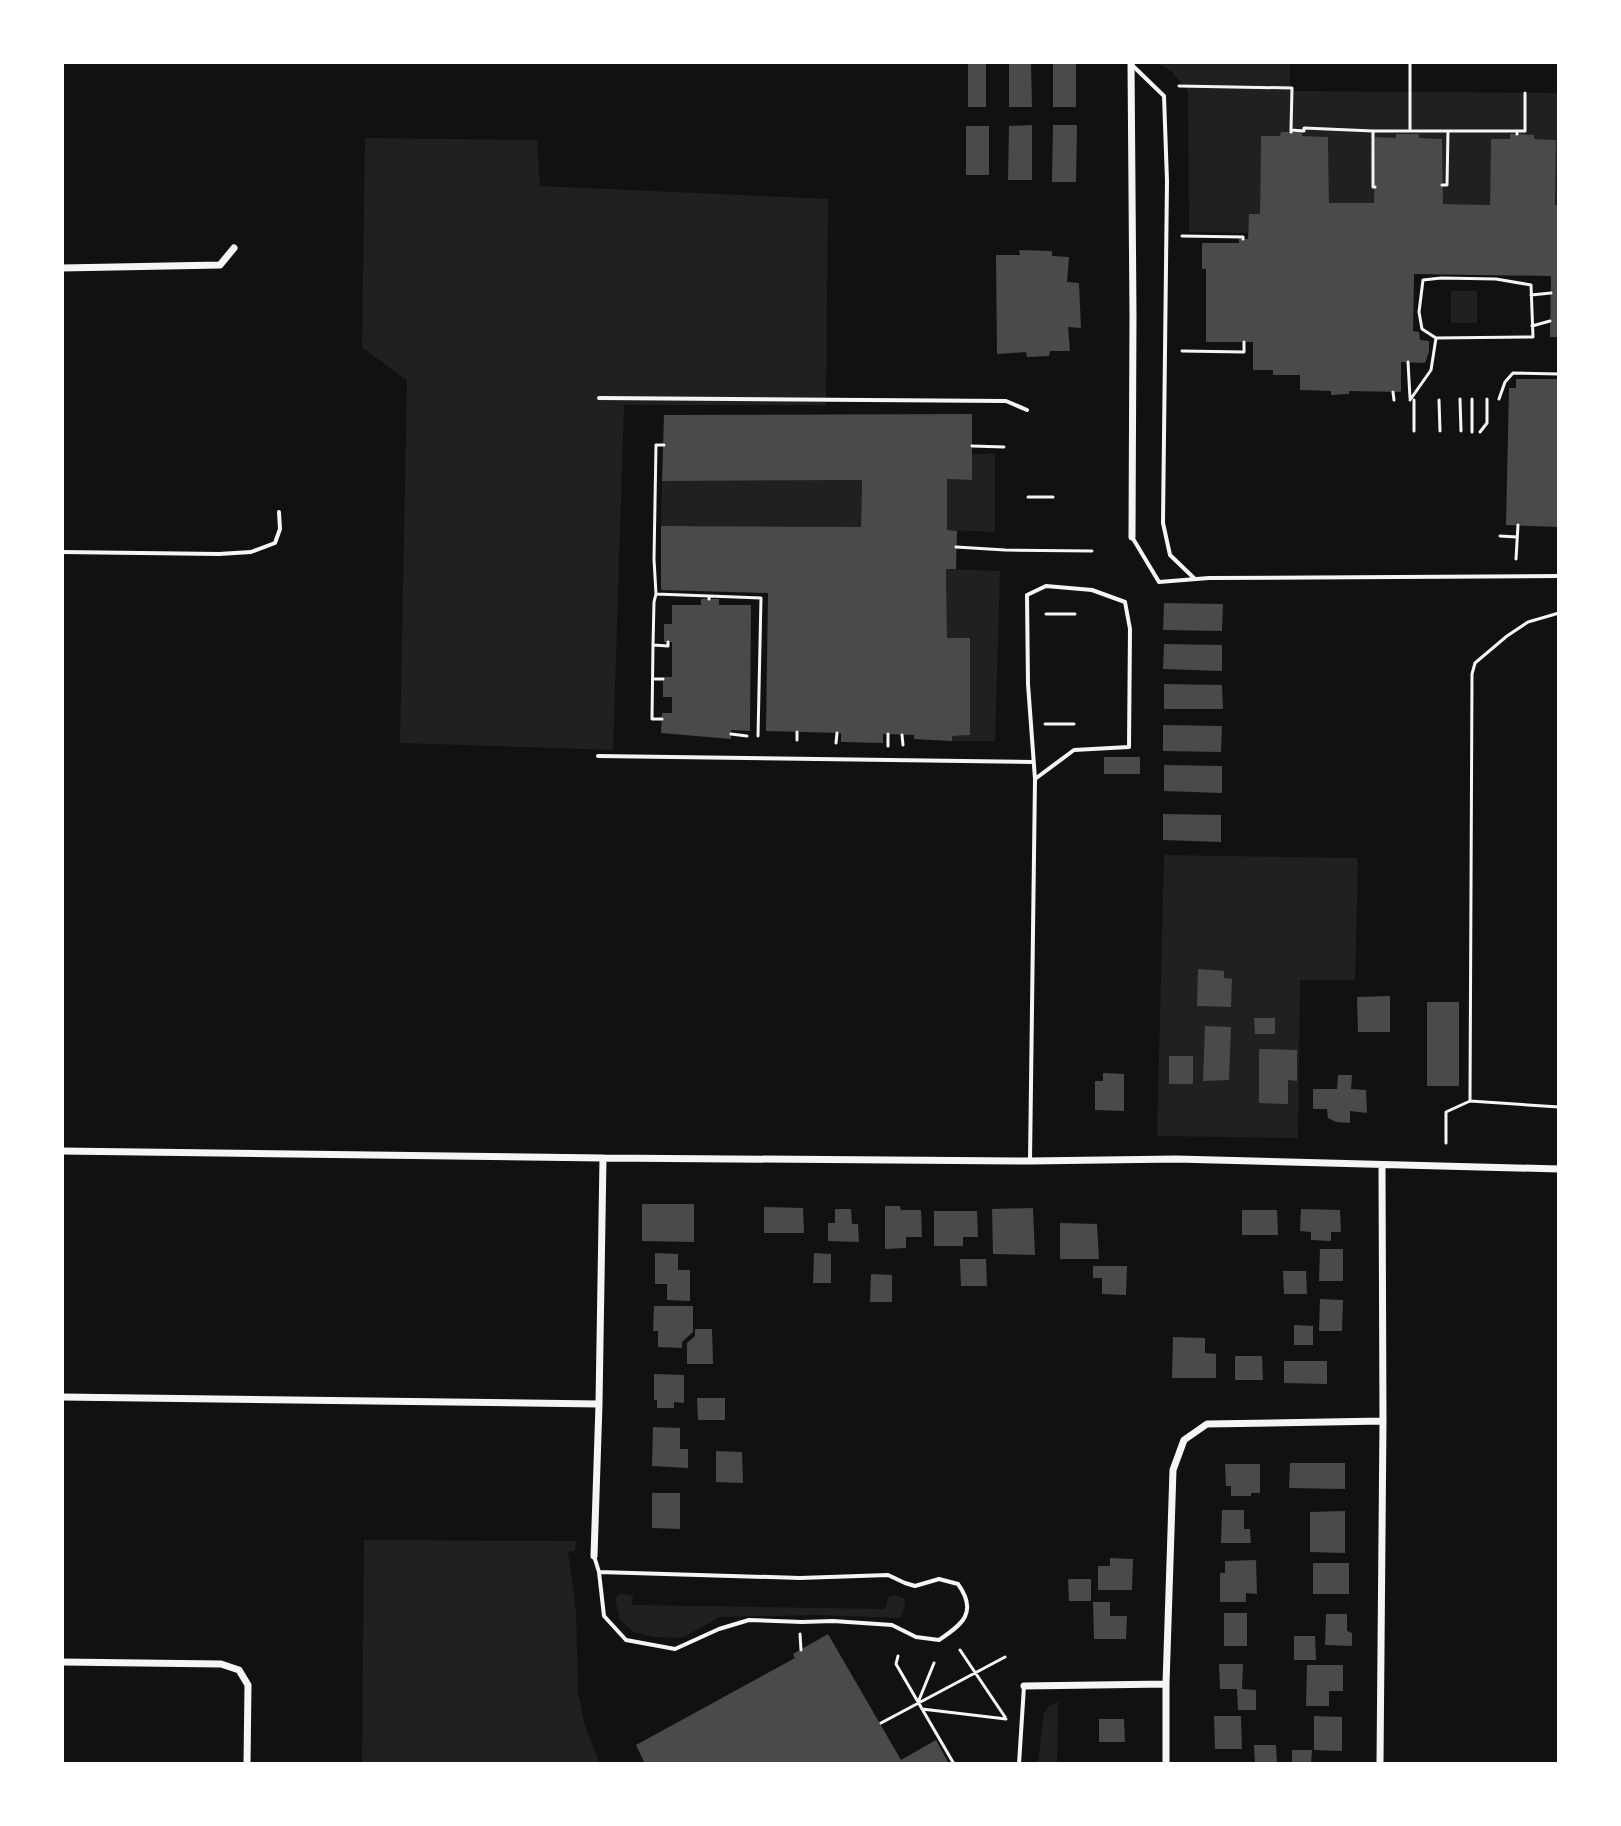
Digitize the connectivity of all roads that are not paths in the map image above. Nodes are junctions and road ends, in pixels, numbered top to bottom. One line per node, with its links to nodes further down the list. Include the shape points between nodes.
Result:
1 (1131, 63): 7 (street); 10 (lane, via 1164,96 1163,523 1170,555)
2 (234, 248): 3 (street, via 220,265)
3 (62, 268)
4 (599, 398): 5 (lane, via 1006,401)
5 (1027, 410)
6 (279, 512): 8 (lane, via 275,543 251,552)
7 (1132, 537): 10 (lane, via 1159,582)
8 (62, 552)
9 (1559, 576): 10 (lane)
10 (1195, 579)
11 (598, 756): 12 (lane)
12 (1033, 762): 13 (lane); 13 (lane, via 1027,595 1046,586 1092,590 1125,602 1130,629 1129,747 1074,750)
13 (1035, 779): 16 (lane)
14 (62, 1151): 15 (street)
15 (603, 1158): 16 (street); 20 (street)
16 (1030, 1161): 17 (street)
17 (1382, 1165): 18 (street); 21 (street)
18 (1559, 1169)
19 (62, 1397): 20 (street)
20 (599, 1404): 22 (street)
21 (1383, 1421): 25 (street, via 1207,1424 1184,1440 1173,1470); 30 (street)
22 (594, 1556): 23 (lane)
23 (599, 1572): 23 (lane, via 888,1575 915,1586 939,1579 958,1584 969,1608 959,1627 939,1640 916,1637 892,1625 749,1620 675,1649 626,1640 604,1616)
24 (62, 1662): 27 (street, via 221,1664 239,1670 248,1685)
25 (1166, 1684): 26 (street); 29 (street)
26 (1024, 1686): 28 (lane)
27 (247, 1764)
28 (1019, 1764)
29 (1166, 1764)
30 (1380, 1764)

